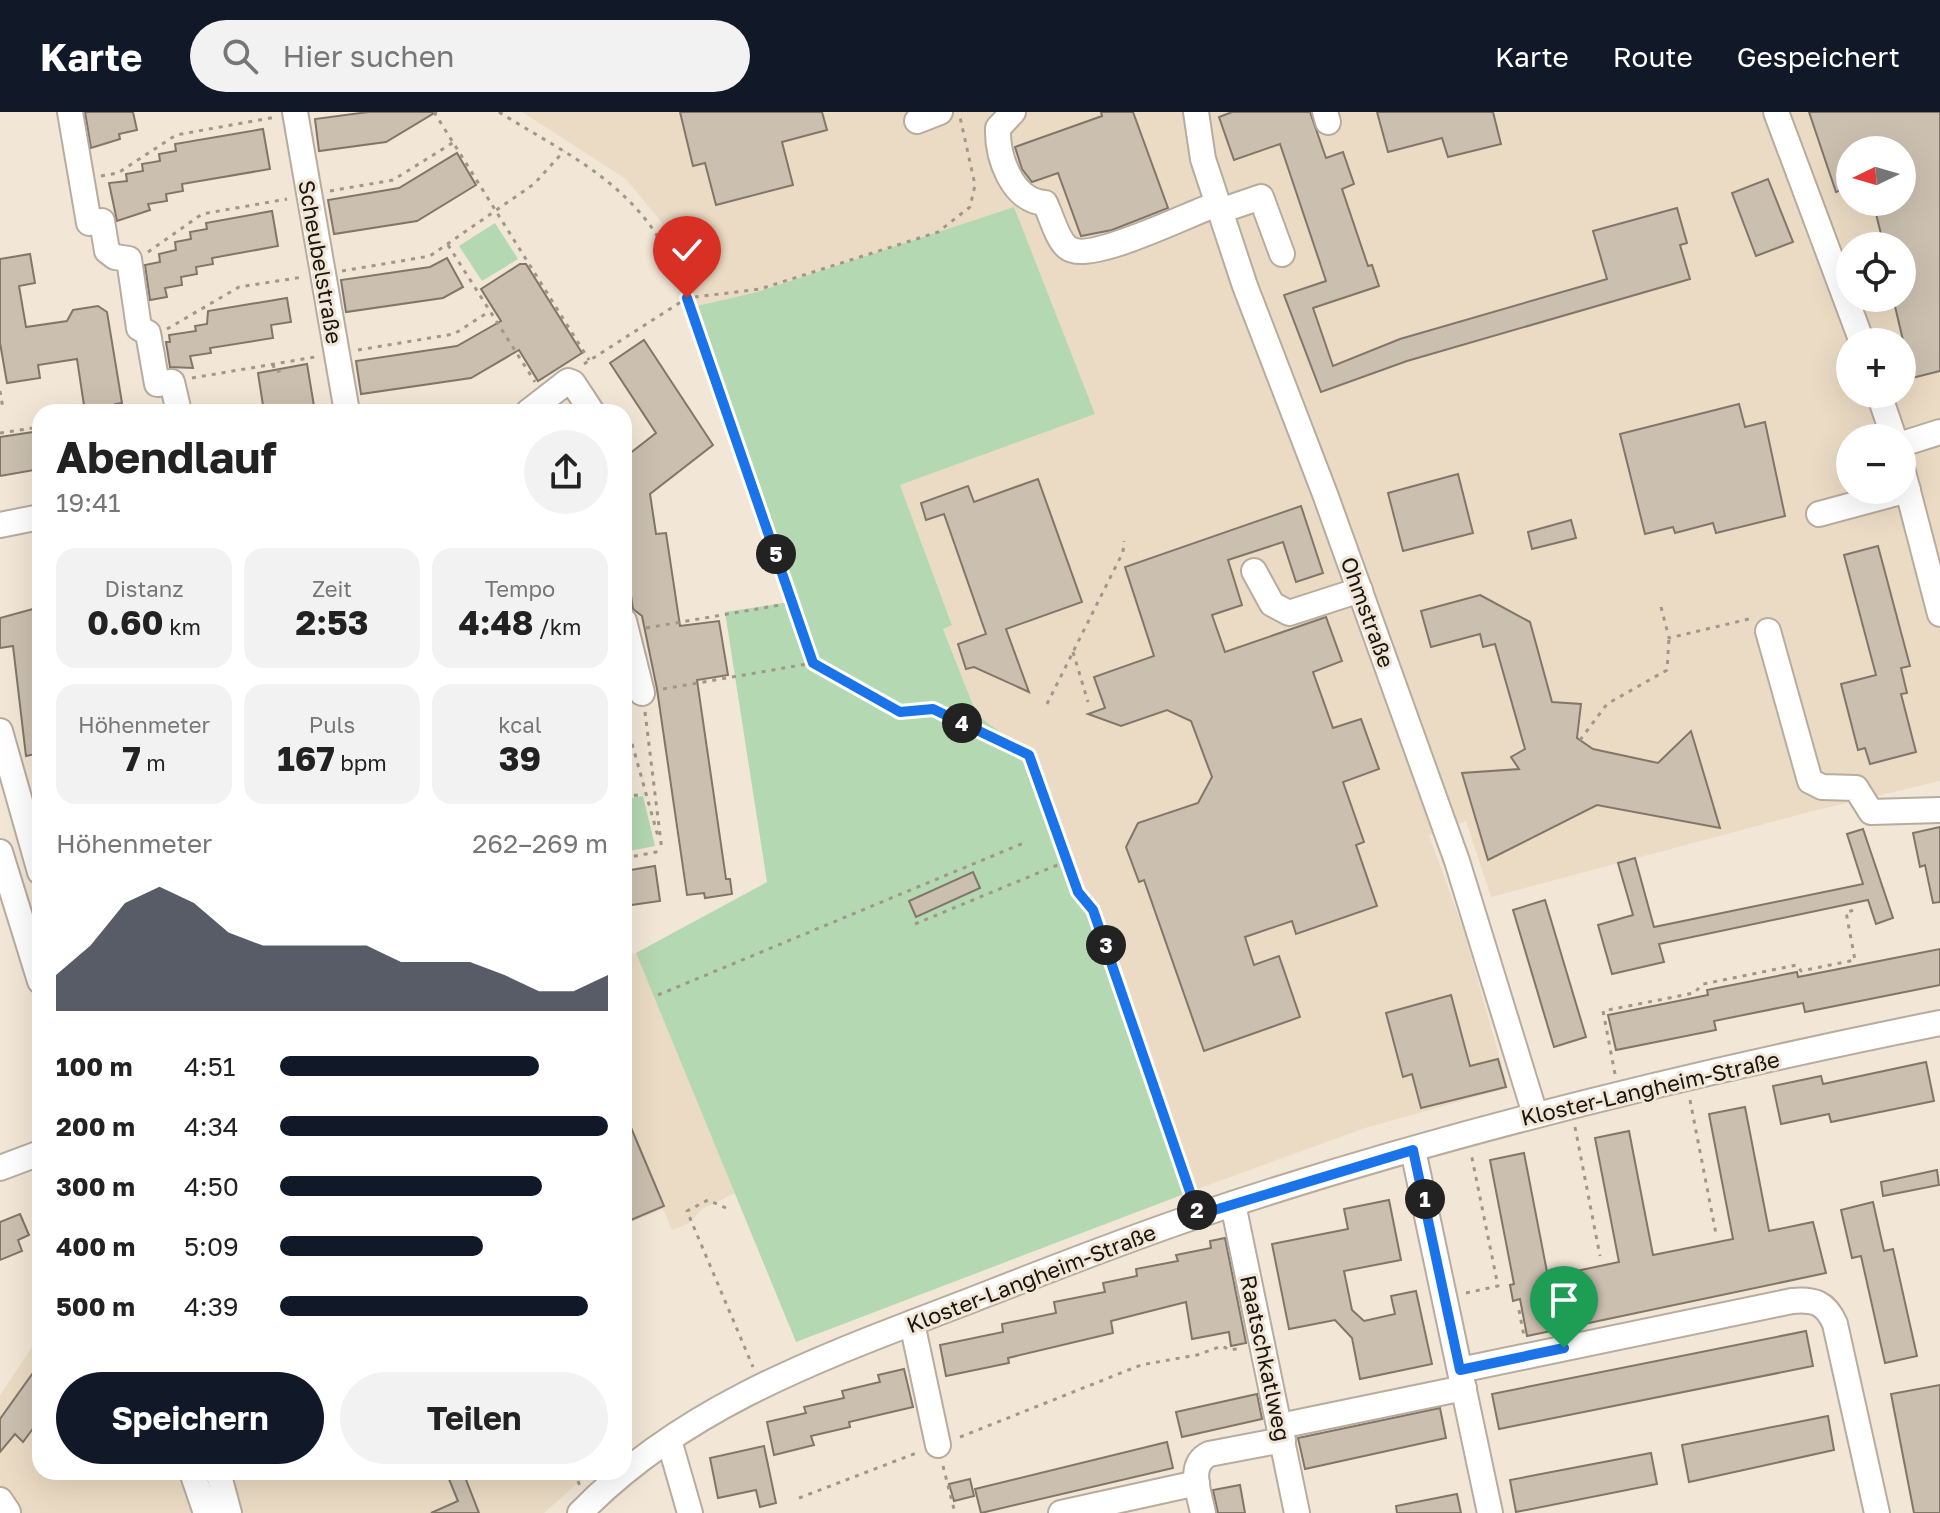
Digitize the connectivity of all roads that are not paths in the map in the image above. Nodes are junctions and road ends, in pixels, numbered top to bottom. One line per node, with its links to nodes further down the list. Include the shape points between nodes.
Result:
1 (70, 112): 11 (street, via 89,223 102,221 107,251 129,259 139,328 148,333 157,384 172,382)
2 (940, 112): 7 (street)
3 (1013, 112): 8 (street, via 998,128 997,143 1016,189 1045,203 1066,247 1076,252)
4 (1196, 112): 8 (street, Ohmstraße, via 1198,139)
5 (1776, 112): 10 (street)
6 (295, 113): 12 (street, Scheubelstraße)
7 (917, 121)
8 (1219, 207): 9 (street, via 1261,197); 23 (street, Ohmstraße)
9 (1282, 254)
10 (1857, 328)
11 (177, 404)
12 (346, 404)
13 (540, 404): 14 (street, via 568,381)
14 (587, 404)
15 (1940, 432): 16 (street)
16 (1916, 440)
17 (1844, 504): 19 (street)
18 (1911, 504): 24 (street)
19 (1819, 514)
20 (32, 519): 21 (street)
21 (0, 525)
22 (1254, 571): 23 (street, via 1272,604 1289,613)
23 (1360, 590): 34 (street, Ohmstraße, via 1476,914)
24 (1940, 614)
25 (1768, 631): 29 (street, via 1810,781 1822,787 1856,788 1871,812)
26 (632, 651): 27 (street)
27 (642, 693)
28 (0, 731): 30 (street)
29 (1940, 810)
30 (32, 844)
31 (0, 852): 32 (street)
32 (32, 955)
33 (1940, 1023): 34 (street, Kloster-Langheim-Straße)
34 (1535, 1114): 35 (street, Kloster-Langheim-Straße)
35 (1413, 1150): 38 (street, Kloster-Langheim-Straße); 40 (street)
36 (32, 1156): 37 (street)
37 (0, 1168)
38 (1233, 1204): 39 (street, Kloster-Langheim-Straße); 41 (street, Raatschkatlweg)
39 (912, 1323): 42 (street, Kloster-Langheim-Straße, via 760,1385); 43 (street)
40 (1462, 1379): 41 (street); 56 (street); 57 (street, via 1792,1301 1815,1300 1835,1324)
41 (1279, 1436): 48 (street, via 1199,1459); 55 (street, Raatschkatlweg)
42 (669, 1440): 44 (street, Kloster-Langheim-Straße); 52 (street)
43 (938, 1445)
44 (632, 1470)
45 (195, 1480): 49 (street)
46 (220, 1480): 50 (street)
47 (620, 1480): 51 (street, Kloster-Langheim-Straße)
48 (1197, 1483): 53 (street); 54 (street)
49 (206, 1513)
50 (229, 1513)
51 (580, 1513)
52 (690, 1513)
53 (1061, 1513)
54 (1203, 1513)
55 (1297, 1513)
56 (1490, 1513)
57 (1877, 1513)

